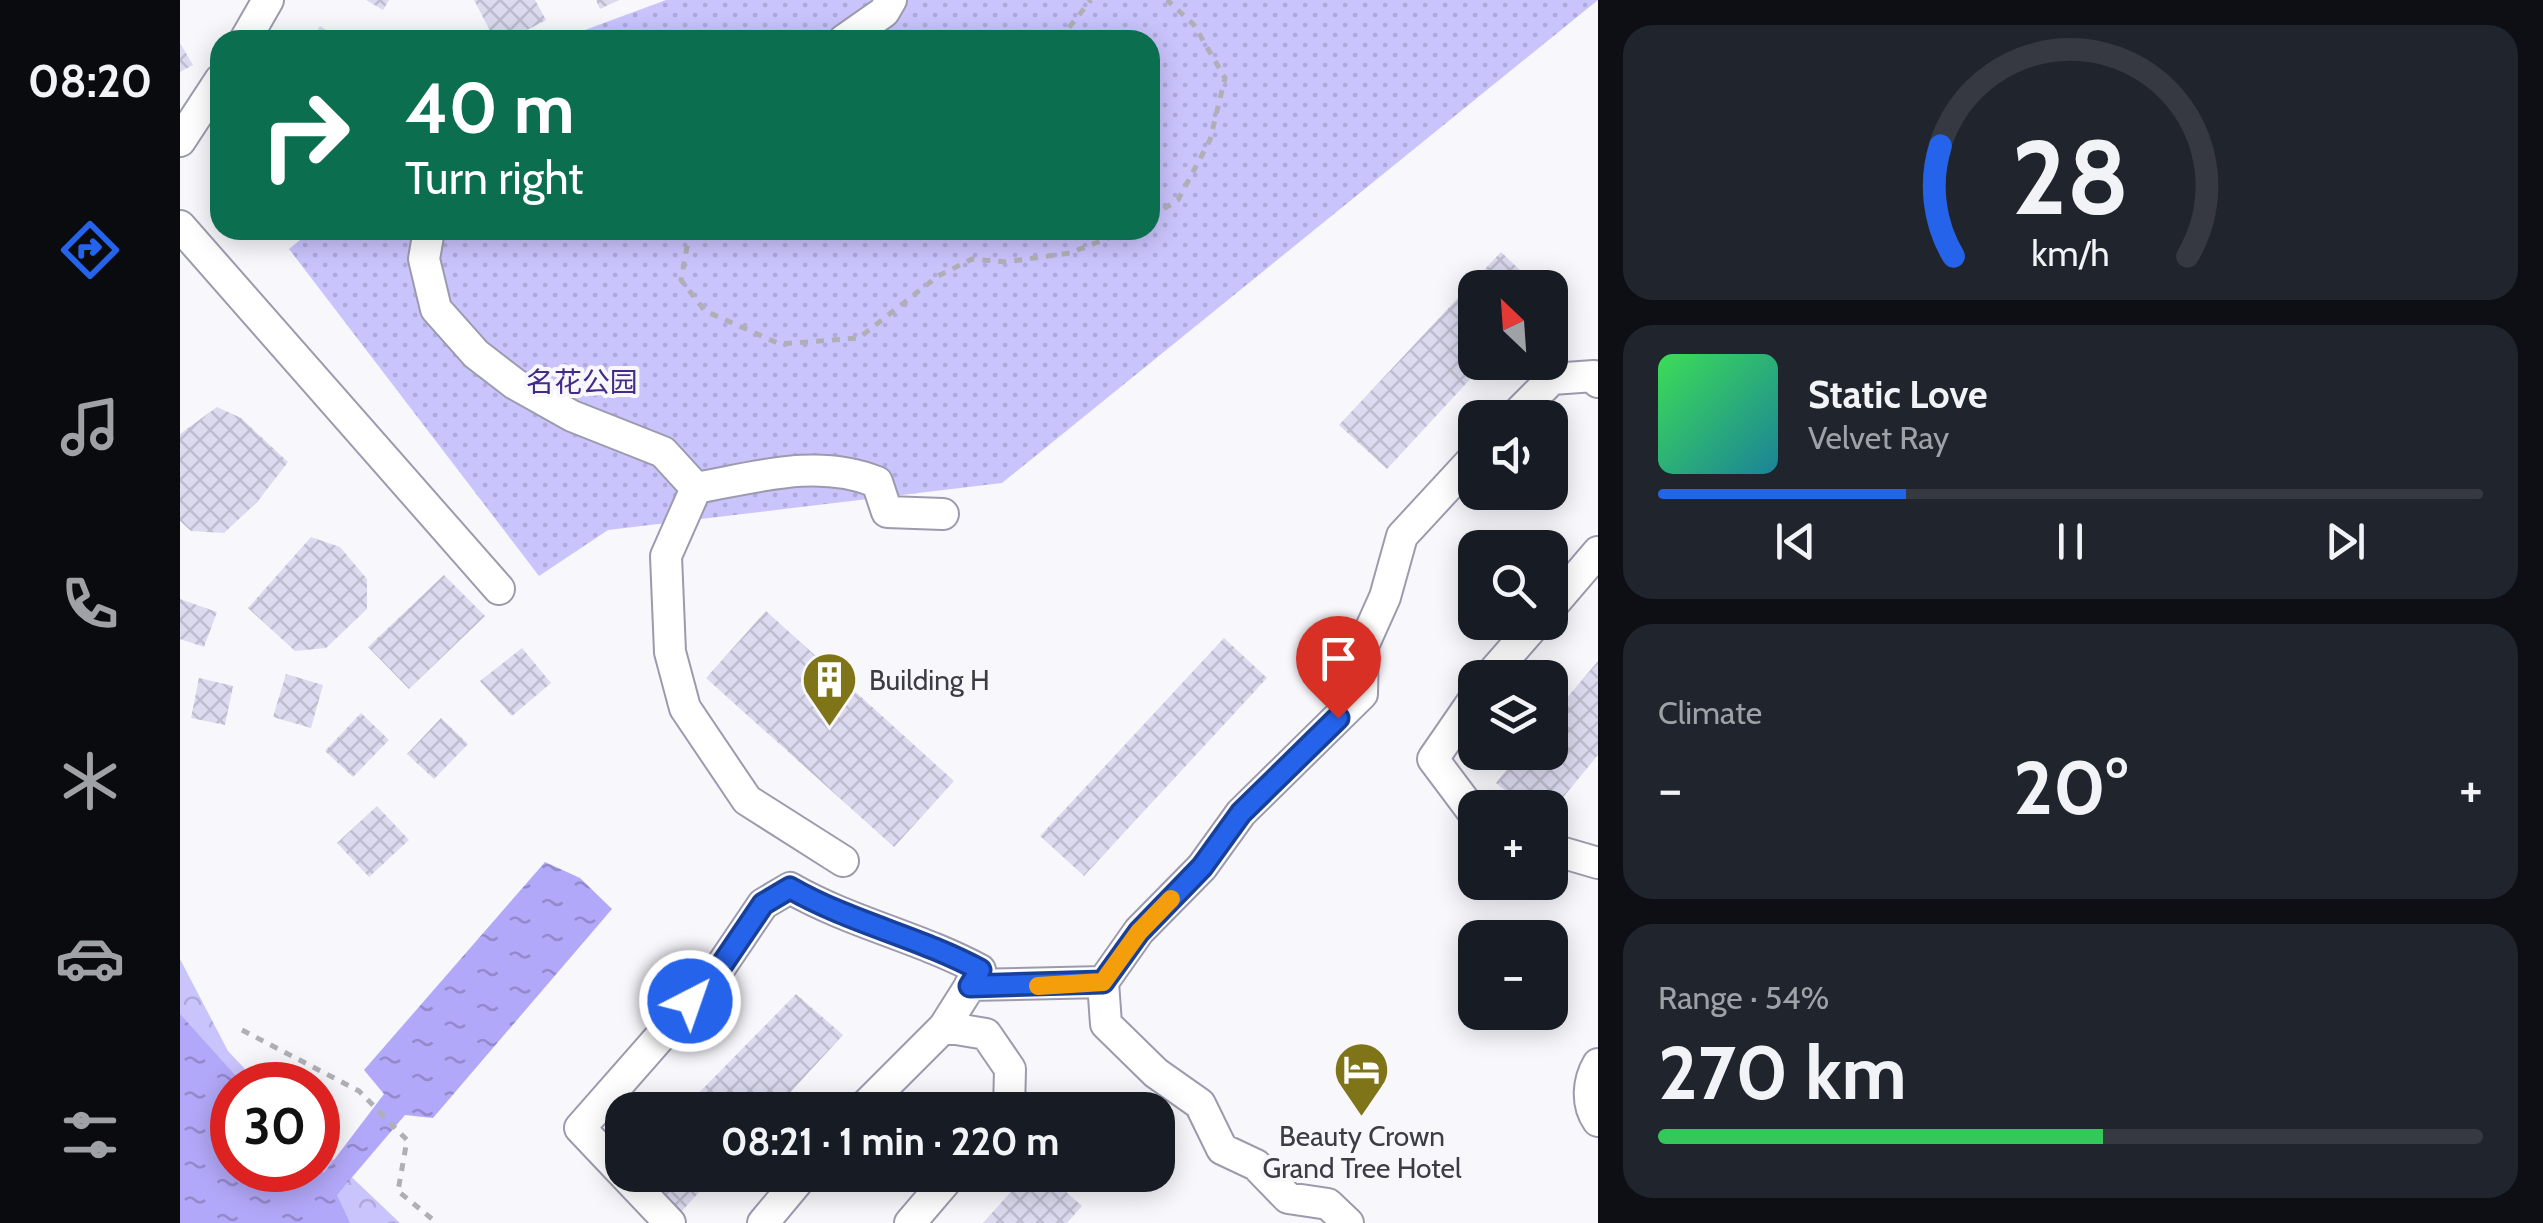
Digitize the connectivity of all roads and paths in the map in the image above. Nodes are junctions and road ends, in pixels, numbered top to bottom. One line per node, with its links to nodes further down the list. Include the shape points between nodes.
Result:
1 (268, 0): 6 (street)
2 (891, 0): 7 (street)
3 (1099, 0): 5 (path)
4 (1168, 0): 11 (path, via 1194,25 1225,78 1210,140 1178,200)
5 (1091, 2): 8 (path)
6 (252, 30)
7 (858, 30)
8 (1067, 30)
9 (210, 95): 10 (street)
10 (180, 141)
11 (1160, 212)
12 (180, 226): 23 (street)
13 (427, 240): 19 (street, via 424,259 436,309 476,354 572,416 664,452)
14 (688, 240): 15 (path, via 681,280 705,311 780,344 859,338 938,276 972,259 1006,262 1070,253)
15 (1103, 240)
16 (1598, 382): 17 (street, via 1594,376 1552,379)
17 (1531, 400)
18 (1458, 475): 31 (street, via 1402,536 1363,646 1362,694 1241,813)
19 (696, 488): 20 (street, via 844,468 877,482 886,512); 30 (street, via 666,556 670,652 686,708 747,800)
20 (943, 514)
21 (1598, 552): 22 (street)
22 (1568, 587)
23 (499, 590)
24 (1521, 640): 25 (street)
25 (1504, 660)
26 (1458, 723): 27 (street, via 1434,759)
27 (1458, 792)
28 (1568, 851): 29 (street)
29 (1595, 855)
30 (843, 862)
31 (1103, 982): 32 (street); 45 (street, via 1106,1024 1200,1104 1222,1149 1256,1165 1288,1198 1328,1204)
32 (970, 986): 33 (street); 42 (street, via 980,970 956,956 836,914 790,888 763,904 717,972 580,1128)
33 (944, 1027): 36 (street); 37 (street, via 986,1034 1010,1069)
34 (242, 1030): 41 (path, via 359,1091 407,1140 398,1190)
35 (1598, 1064): 38 (street, via 1589,1078)
36 (879, 1092)
37 (1009, 1092)
38 (1598, 1122)
39 (789, 1192): 43 (street)
40 (936, 1192): 44 (street)
41 (437, 1223)
42 (670, 1223)
43 (764, 1223)
44 (910, 1223)
45 (1348, 1223)

